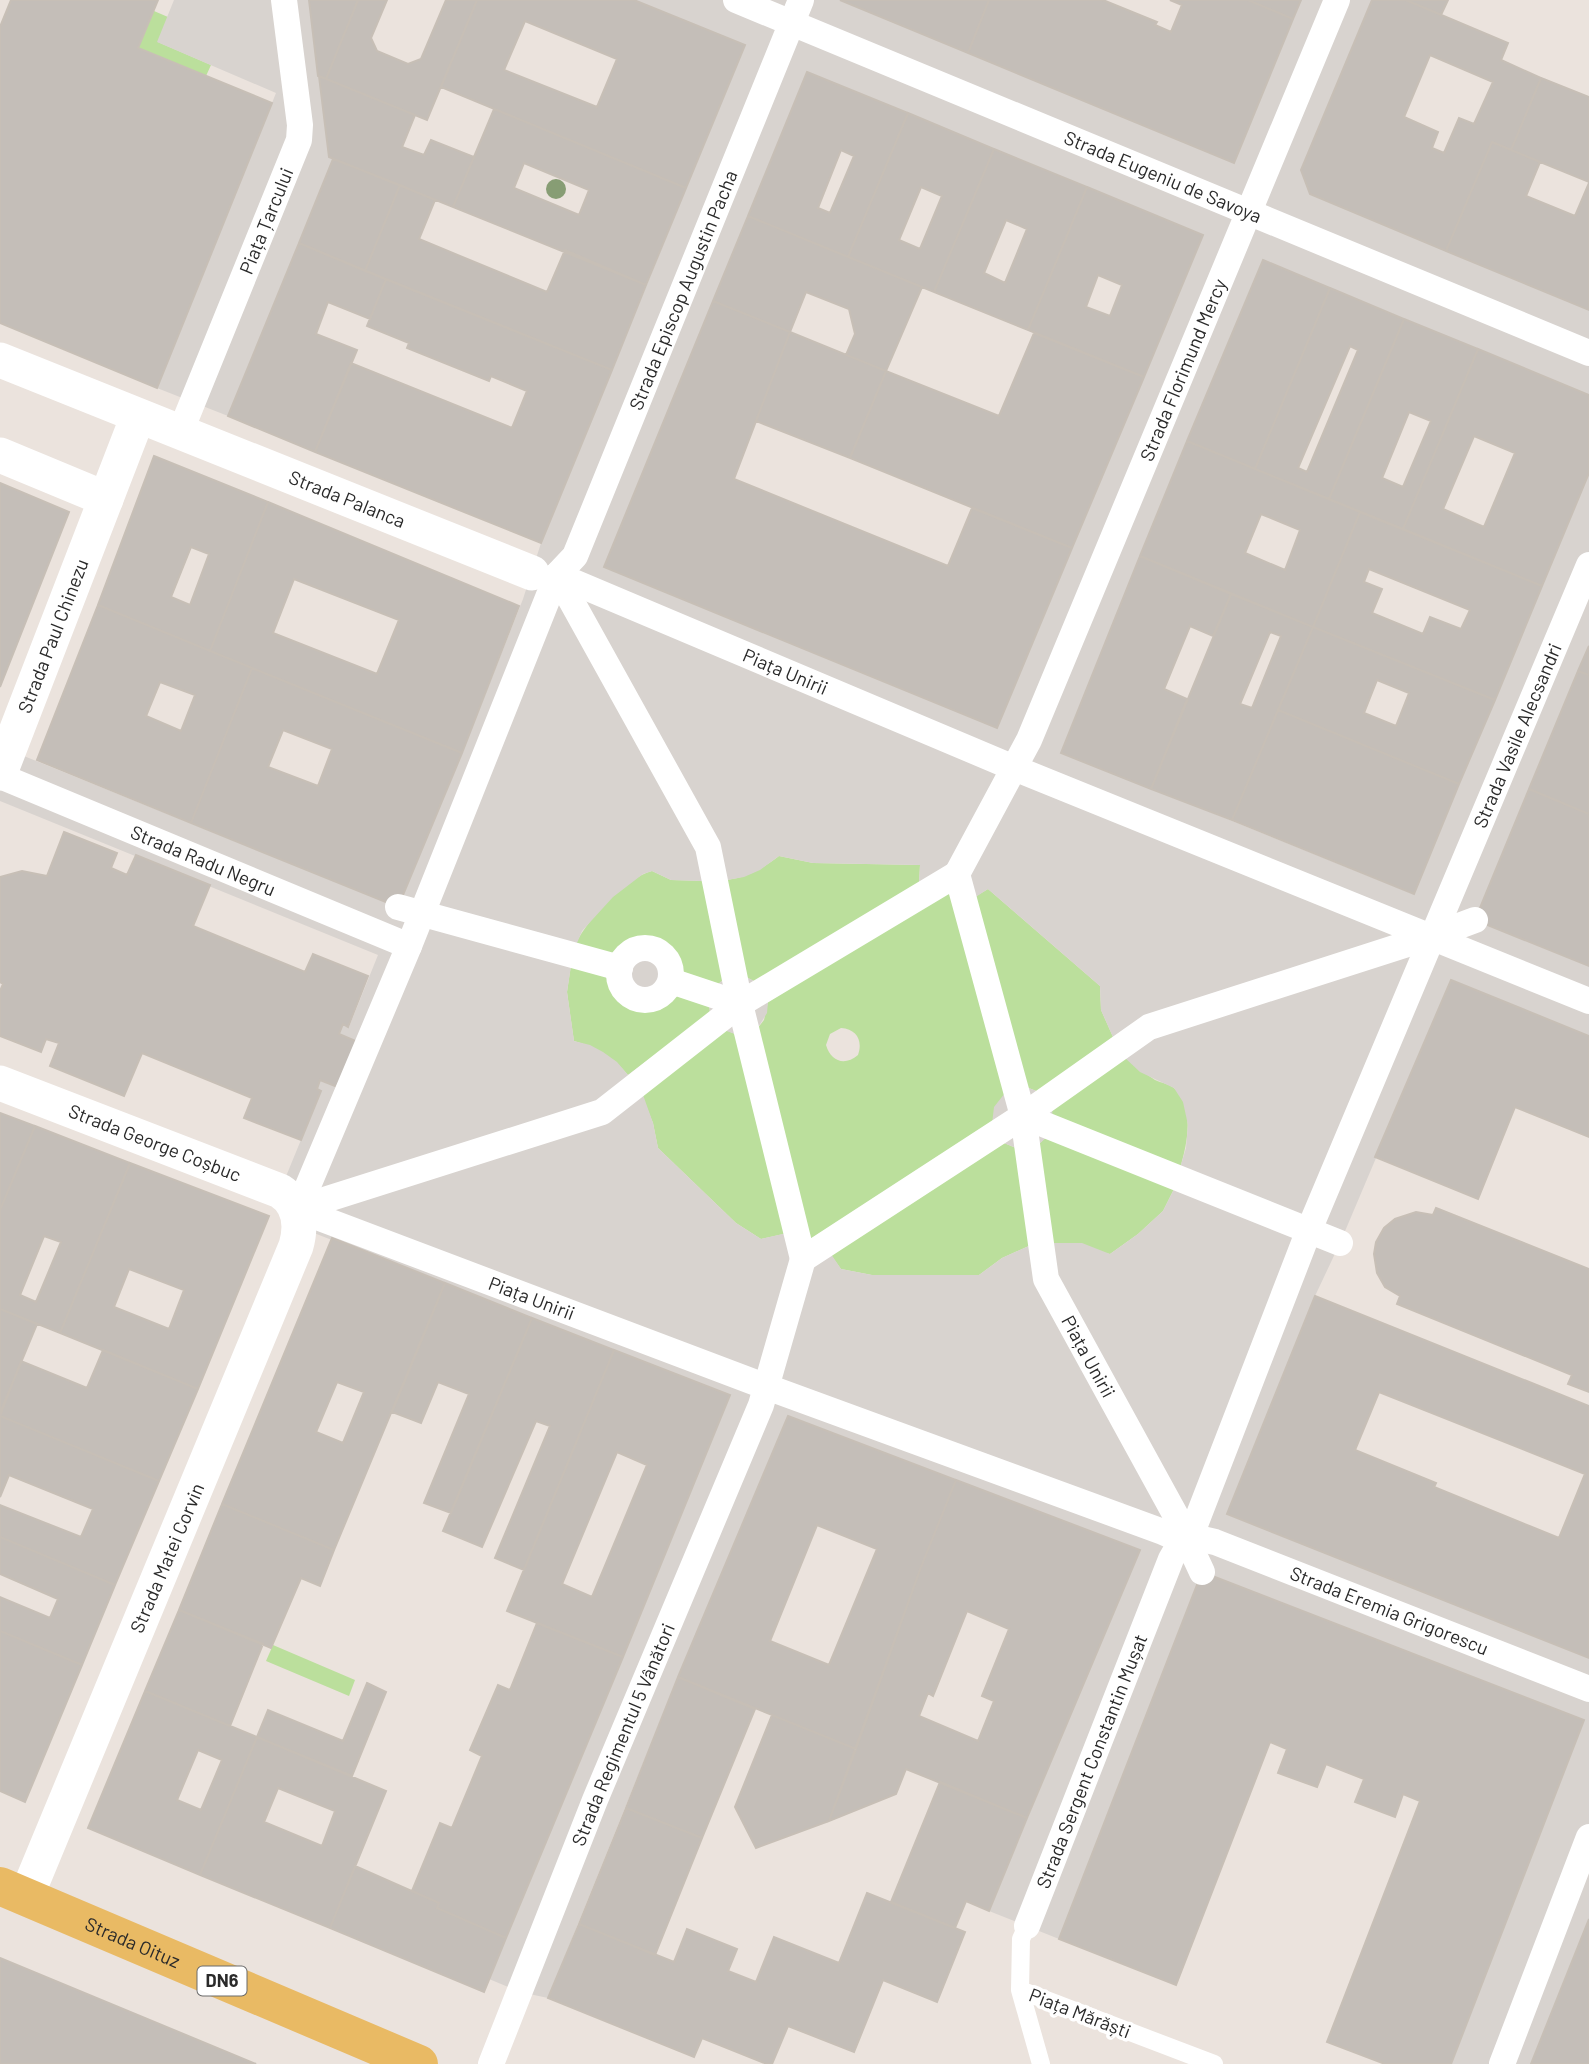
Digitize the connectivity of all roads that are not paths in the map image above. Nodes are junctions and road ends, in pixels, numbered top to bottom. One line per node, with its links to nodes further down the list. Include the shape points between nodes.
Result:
1 (284, 0): 9 (street, Piața Țarcului, via 299,140)
2 (736, 0): 4 (street, Strada Eugeniu de Savoya)
3 (1336, 0): 5 (street, Strada Florimund Mercy)
4 (796, 12): 5 (street, Strada Eugeniu de Savoya); 13 (street, Strada Episcop Augustin Pacha, via 575,556)
5 (1249, 212): 6 (street, Strada Eugeniu de Savoya); 14 (street, Strada Florimund Mercy)
6 (1589, 354)
7 (0, 360): 8 (street, Strada Palanca)
8 (138, 416): 9 (street, Strada Palanca); 11 (street, Strada Paul Chinezu)
9 (180, 433): 13 (street, Strada Palanca)
10 (0, 455): 11 (street)
11 (106, 499): 15 (street, Strada Paul Chinezu)
12 (1589, 565): 19 (street, Strada Vasile Alecsandri)
13 (544, 574): 14 (street, Piața Unirii); 17 (street); 24 (street, via 708,847)
14 (1014, 768): 16 (street); 19 (street, Piața Unirii)
15 (0, 775): 20 (street, Strada Radu Negru)
16 (957, 874): 24 (street); 26 (street, Piața Unirii)
17 (410, 911): 20 (street); 21 (street)
18 (1475, 920): 19 (street)
19 (1432, 936): 23 (street, Piața Unirii); 26 (street, via 1149,1027); 28 (street)
20 (409, 946): 27 (street)
21 (620, 968): 22 (street, via 627,992 643,1000 660,996); 22 (street, via 629,954 652,948 670,965)
22 (671, 981): 24 (street)
23 (1589, 1001)
24 (740, 1004): 27 (street, via 602,1111); 30 (street)
25 (0, 1083): 27 (street, Strada George Coșbuc, via 280,1191)
26 (1023, 1116): 28 (street); 30 (street); 32 (street, Piața Unirii, via 1046,1279)
27 (297, 1212): 31 (street, Piața Unirii); 36 (street, Strada Matei Corvin, via 296,1246)
28 (1309, 1230): 29 (street); 32 (street)
29 (1340, 1243)
30 (803, 1259): 31 (street)
31 (764, 1396): 32 (street, Piața Unirii); 40 (street, Strada Regimentul 5 Vânători)
32 (1188, 1543): 33 (street, Piața Unirii); 34 (street, Strada Eremia Grigorescu, via 1215,1542); 37 (street, Strada Sergent Constantin Mușat, via 1178,1547 1171,1559)
33 (1202, 1573)
34 (1589, 1689)
35 (1589, 1837): 43 (street)
36 (13, 1892): 39 (main road, Strada Oituz / DN6)
37 (1027, 1926): 38 (lane, Strada Sergent Constantin Mușat, via 1021,1939)
38 (1020, 1990): 41 (lane, Piața Mărăști); 42 (lane, Piața Mărăști)
39 (419, 2064)
40 (491, 2064)
41 (1041, 2064)
42 (1214, 2064)
43 (1502, 2064)

